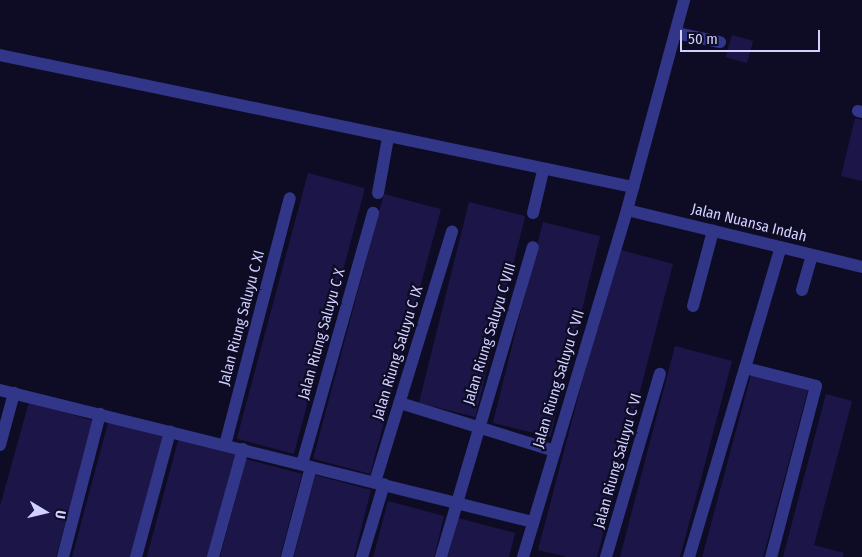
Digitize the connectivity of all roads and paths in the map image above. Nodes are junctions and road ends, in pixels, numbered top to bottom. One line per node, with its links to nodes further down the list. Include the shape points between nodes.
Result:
1 (684, 0): 2 (street, Jalan Riung Saluyu C VII)
2 (676, 33): 3 (street); 7 (street, Jalan Riung Saluyu C VII)
3 (720, 42)
4 (0, 55): 5 (street)
5 (388, 138): 6 (street); 8 (street)
6 (543, 170): 7 (street); 12 (street)
7 (634, 187): 10 (street, Jalan Riung Saluyu C VII)
8 (378, 194)
9 (290, 198): 31 (street, Jalan Riung Saluyu C XI)
10 (627, 210): 13 (street, Jalan Nuansa Indah); 33 (street, Jalan Riung Saluyu C VII)
11 (373, 213): 34 (street, Jalan Riung Saluyu C X)
12 (533, 213)
13 (713, 230): 16 (street, Jalan Nuansa Indah); 20 (street)
14 (452, 232): 26 (street, Jalan Riung Saluyu C IX)
15 (533, 247): 28 (street, Jalan Riung Saluyu C VIII)
16 (781, 247): 17 (street, Jalan Nuansa Indah); 21 (street)
17 (812, 255): 18 (street, Jalan Nuansa Indah); 19 (street)
18 (862, 267)
19 (802, 290)
20 (693, 306)
21 (746, 363): 22 (street); 46 (street); 47 (street, via 816,386)
22 (768, 365)
23 (660, 374): 45 (street, Jalan Riung Saluyu C VI)
24 (0, 390): 25 (street)
25 (14, 393): 27 (street); 30 (street)
26 (400, 403): 28 (street); 35 (street, Jalan Riung Saluyu C IX)
27 (100, 414): 29 (street); 39 (street)
28 (479, 430): 33 (street); 36 (street, Jalan Riung Saluyu C VIII)
29 (170, 432): 31 (street); 40 (street)
30 (0, 445)
31 (225, 445): 32 (street)
32 (243, 449): 34 (street); 41 (street)
33 (554, 451): 37 (street, Jalan Riung Saluyu C VII)
34 (306, 465): 35 (street); 42 (street, Jalan Riung Saluyu C X)
35 (379, 483): 36 (street); 43 (street, Jalan Riung Saluyu C IX)
36 (457, 502): 37 (street); 44 (street)
37 (533, 522): 38 (street, Jalan Riung Saluyu C VII)
38 (525, 556)
39 (63, 557)
40 (136, 557)
41 (213, 557)
42 (286, 557)
43 (362, 557)
44 (442, 557)
45 (606, 557)
46 (689, 557)
47 (771, 557)

